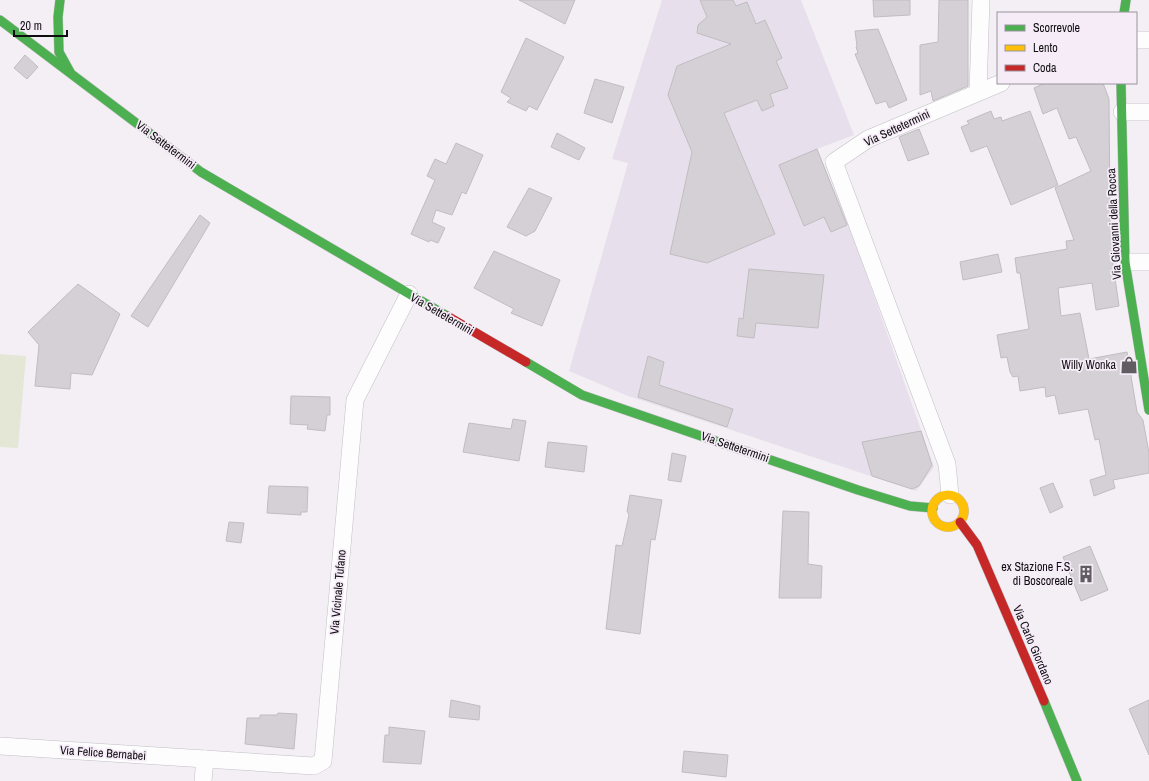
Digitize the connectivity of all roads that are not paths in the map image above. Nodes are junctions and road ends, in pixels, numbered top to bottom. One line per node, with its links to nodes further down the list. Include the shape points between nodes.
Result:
1 (59, 0): 5 (main road); 11 (main road, via 59,52)
2 (981, 0): 14 (street)
3 (1126, 0): 4 (main road)
4 (1124, 12)
5 (49, 19)
6 (0, 20): 10 (main road, Via Settetermini)
7 (40, 36): 10 (main road)
8 (1137, 40): 9 (street)
9 (1149, 40)
10 (36, 47): 11 (main road, Via Settetermini)
11 (70, 73): 19 (main road, Via Settetermini, via 201,172)
12 (998, 84): 14 (street, Via Settetermini)
13 (1122, 84): 15 (main road, Via Giovanni della Rocca)
14 (978, 92): 21 (street, Via Settetermini, via 868,139 834,162 947,464)
15 (1122, 112): 16 (street); 17 (main road, Via Giovanni della Rocca)
16 (1149, 112)
17 (1125, 262): 18 (street); 20 (main road, Via Giovanni della Rocca)
18 (1149, 262)
19 (409, 294): 22 (main road, Via Settetermini, via 582,395 858,490 910,506); 25 (street, Via Vicinale Tufano, via 355,400 323,761 314,766)
20 (1149, 410)
21 (950, 495): 22 (main road, via 937,500); 23 (main road, via 962,503 965,513)
22 (933, 508): 23 (main road, via 934,518 941,526 951,527)
23 (960, 522): 27 (main road, Via Carlo Giordano, via 977,545)
24 (0, 746): 25 (street, Via Felice Bernabei)
25 (205, 759): 26 (street)
26 (203, 781)
27 (1077, 781)

